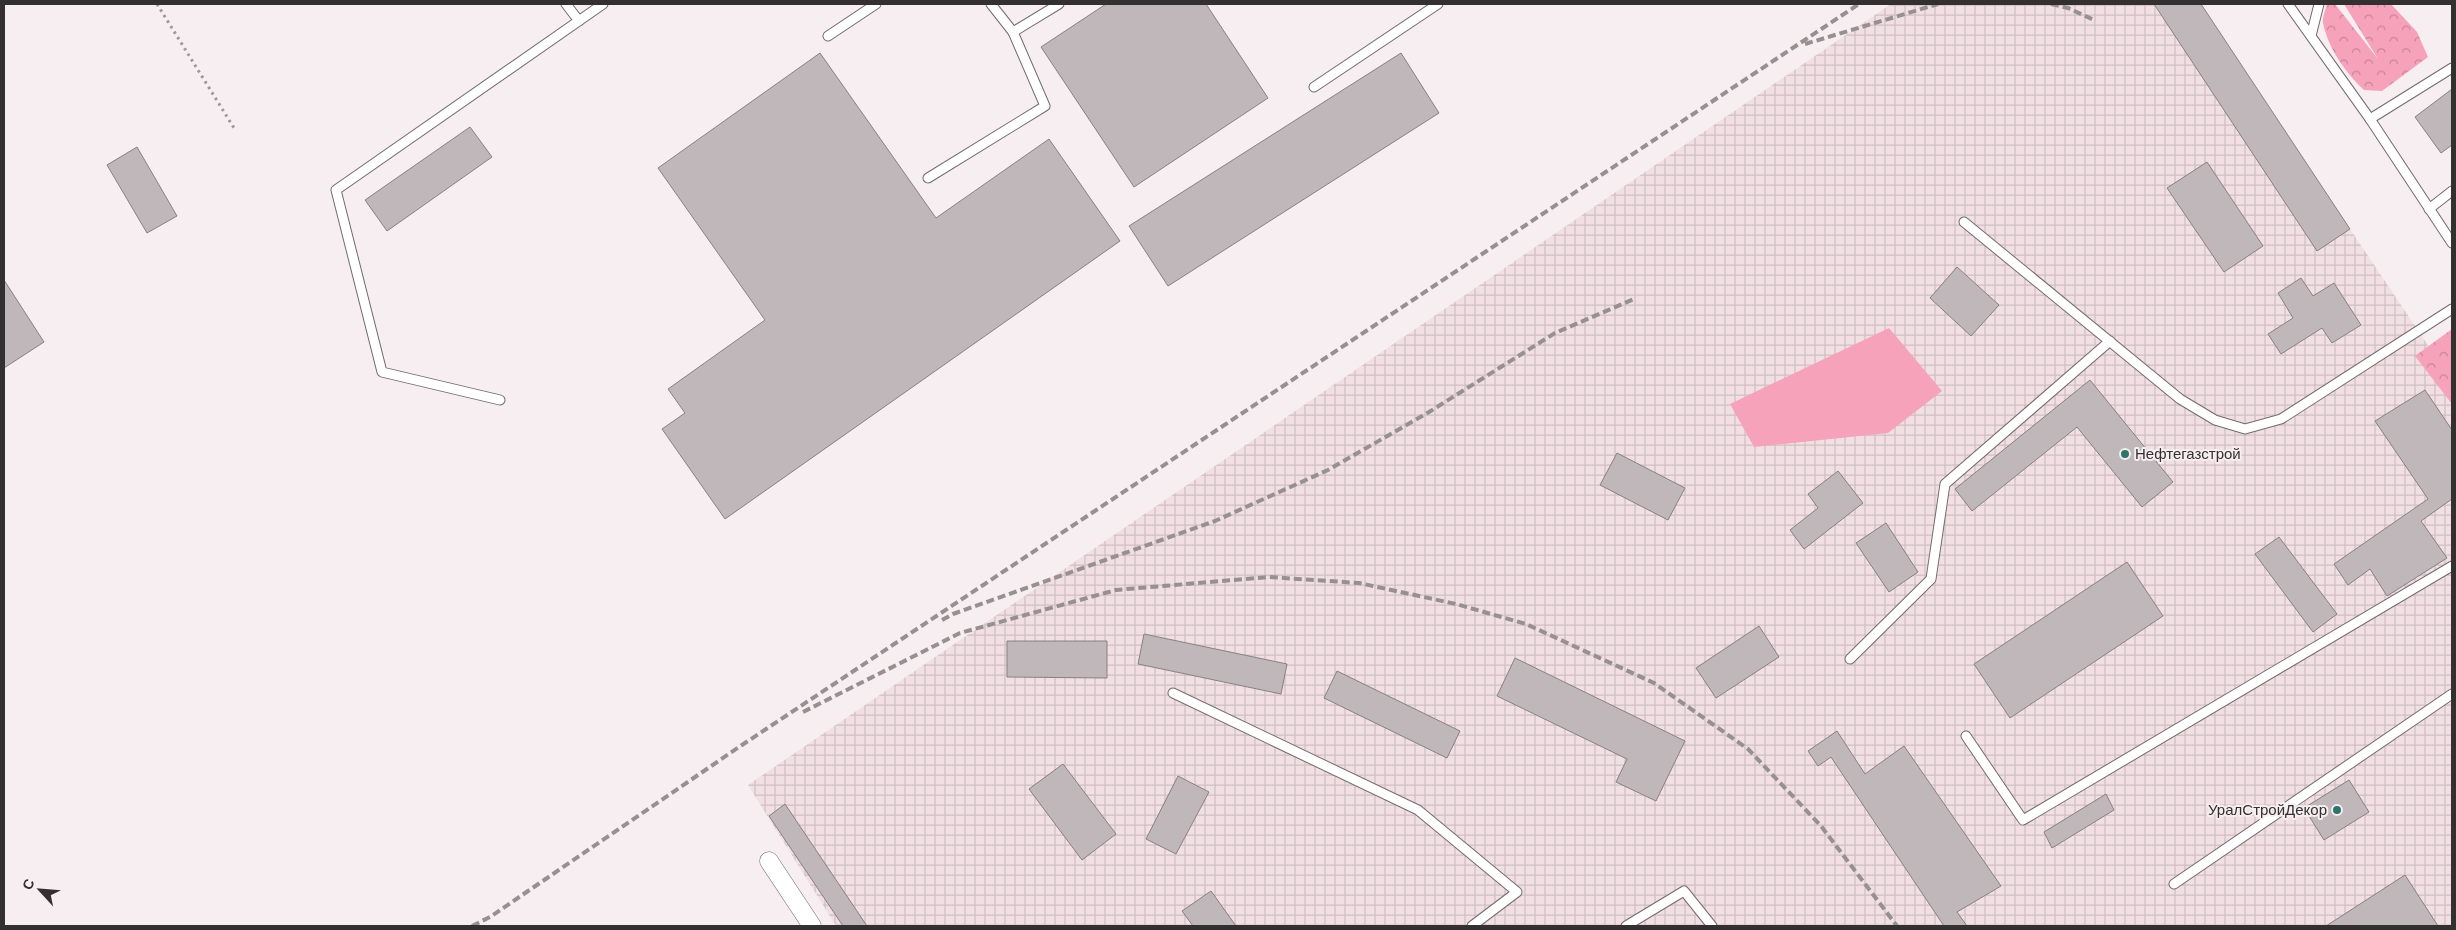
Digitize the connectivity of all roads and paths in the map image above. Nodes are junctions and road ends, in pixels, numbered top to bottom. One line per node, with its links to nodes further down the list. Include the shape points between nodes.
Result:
1 (157, 4): 17 (path)
2 (566, 4): 10 (lane)
3 (603, 4): 10 (lane)
4 (876, 4): 12 (lane)
5 (991, 4): 11 (lane)
6 (1059, 4): 11 (lane)
7 (1438, 4): 15 (lane)
8 (2288, 4): 13 (lane)
9 (2318, 4): 13 (lane)
10 (578, 20): 25 (lane, via 336,190 382,372)
11 (1012, 32): 18 (lane, via 1045,106)
12 (828, 36)
13 (2311, 36): 16 (lane)
14 (2452, 68): 16 (lane)
15 (1314, 87)
16 (2370, 119): 20 (lane)
17 (234, 128)
18 (928, 178)
19 (2452, 191): 20 (lane)
20 (2429, 209): 22 (lane)
21 (1964, 222): 24 (lane)
22 (2452, 241)
23 (2452, 309): 24 (lane, via 2280,419 2245,429 2215,420 2180,399)
24 (2110, 341): 27 (lane, via 1945,484 1931,580)
25 (500, 400)
26 (2452, 566): 30 (lane, via 2022,820)
27 (1850, 659)
28 (1173, 693): 34 (lane, via 1418,810 1517,892)
29 (2452, 694): 32 (lane)
30 (1966, 736)
31 (769, 861): 33 (street)
32 (2174, 884)
33 (812, 926)
34 (1472, 926)
35 (1626, 926): 36 (lane, via 1684,891)
36 (1712, 926)

